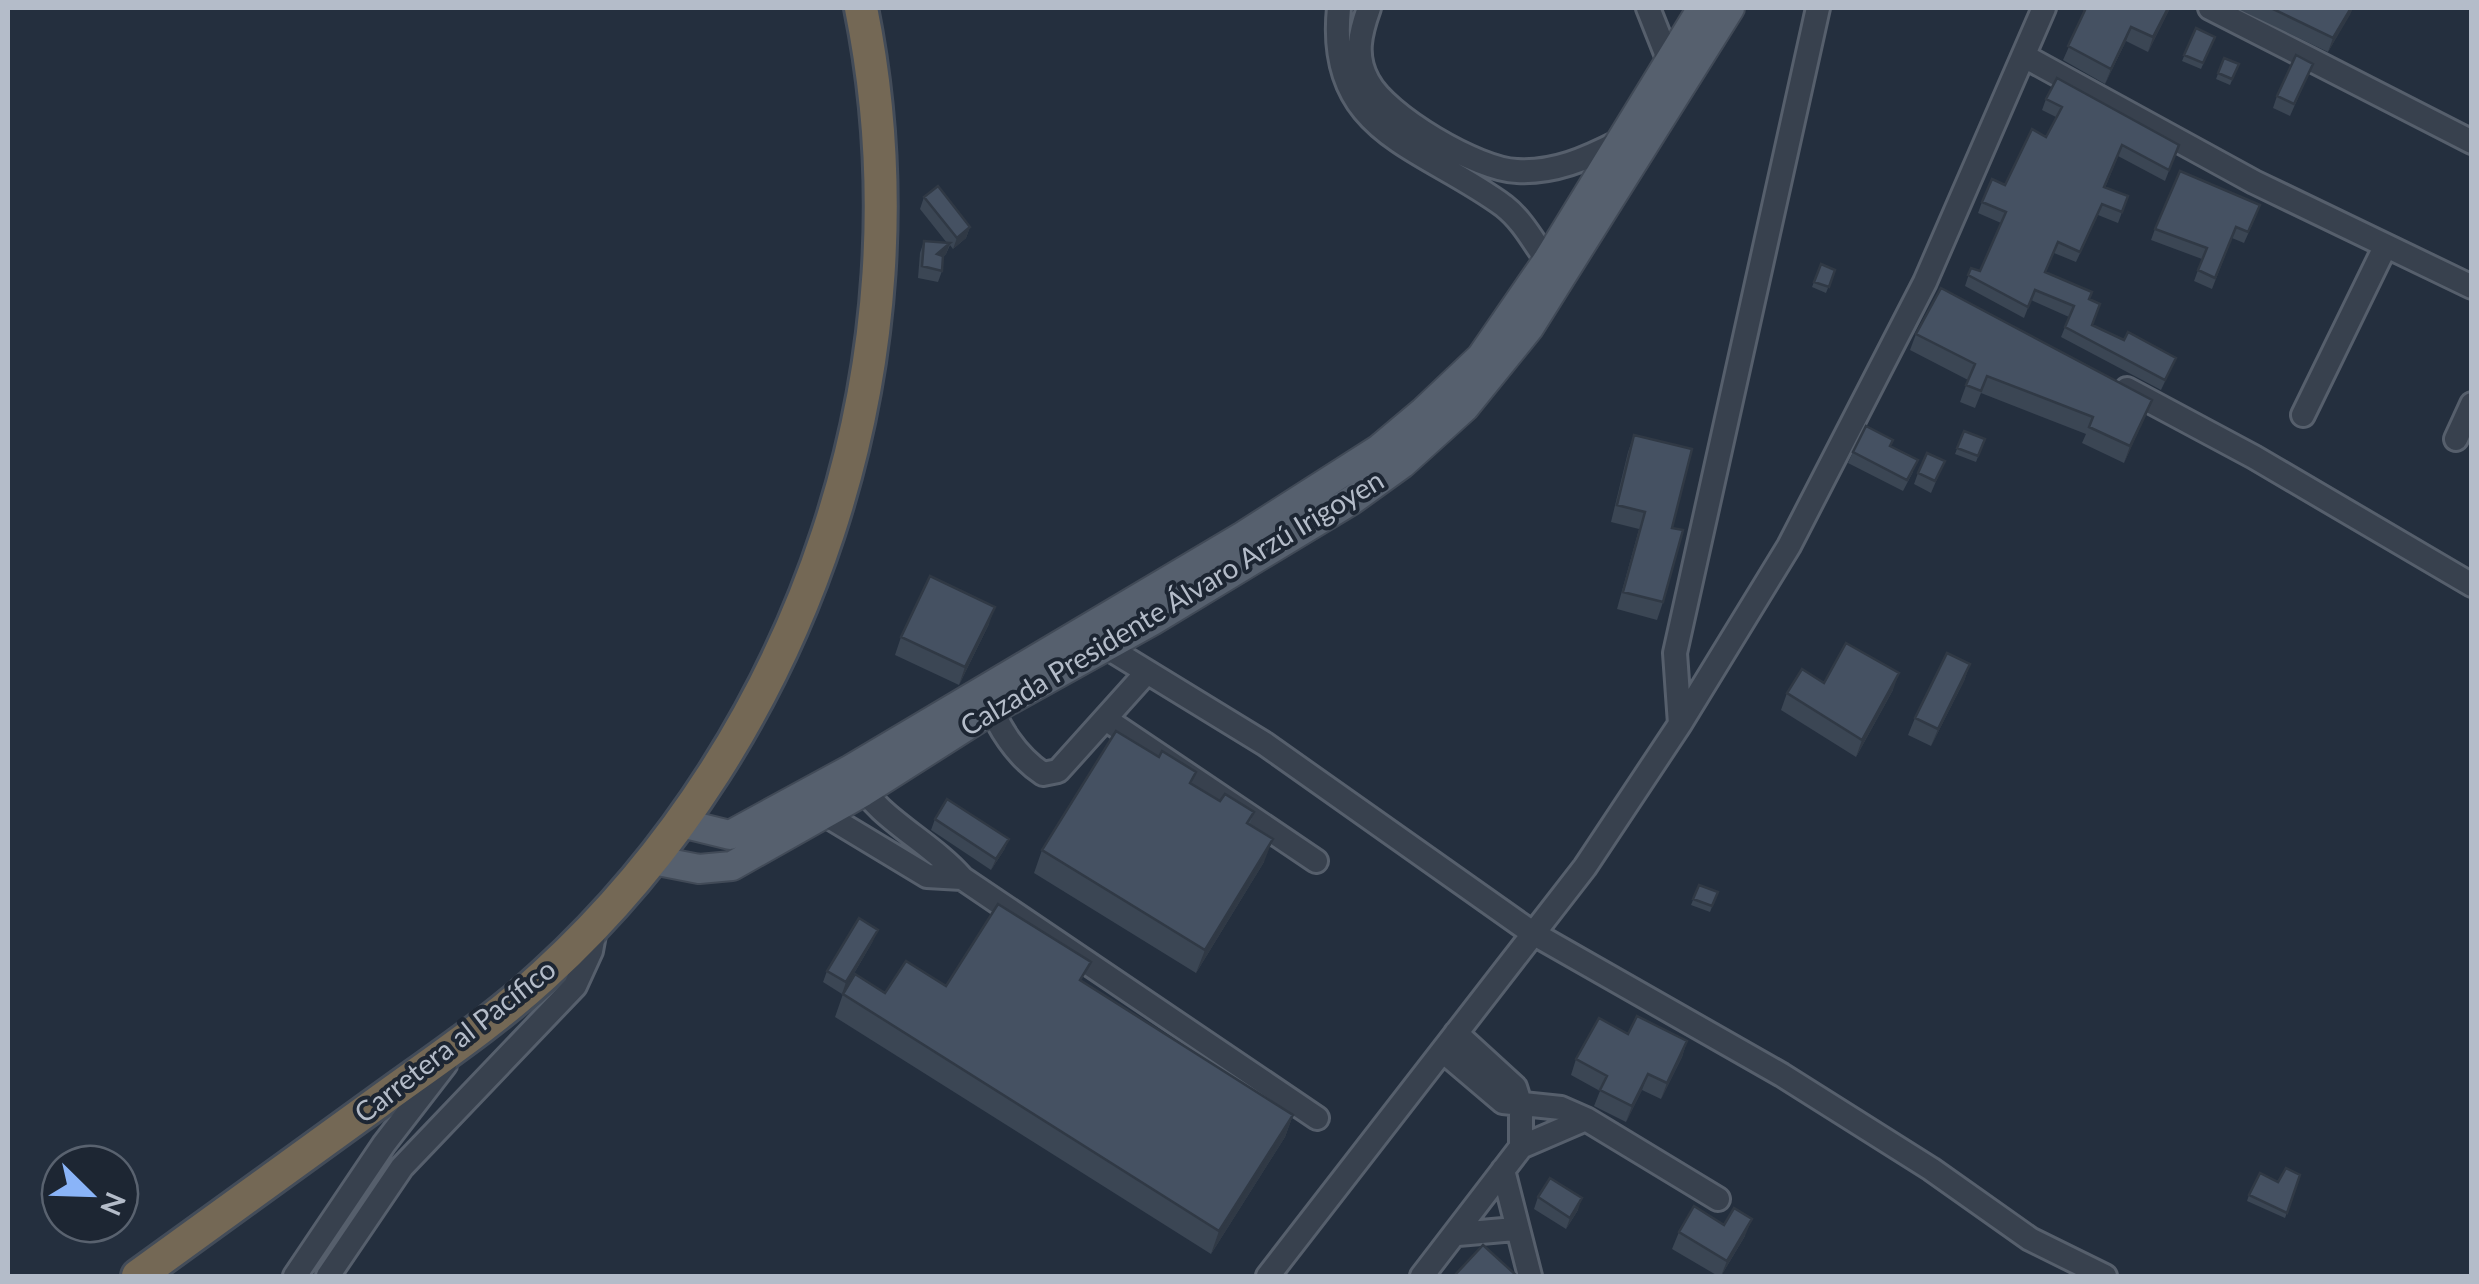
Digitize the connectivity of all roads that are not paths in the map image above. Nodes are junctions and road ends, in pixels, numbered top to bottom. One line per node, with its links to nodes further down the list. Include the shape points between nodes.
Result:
1 (861, 8): 32 (highway, Carretera al Pacífico, via 878,134 881,233 870,356 852,452 788,638 731,747)
2 (1339, 8): 12 (street, via 1336,43)
3 (1369, 8): 12 (street)
4 (1648, 8): 11 (street)
5 (1702, 8): 11 (main road, Calzada Presidente Álvaro Arzú Irigoyen)
6 (1730, 8): 18 (main road, Calzada Presidente Álvaro Arzú Irigoyen)
7 (1818, 8): 29 (street, via 1675,653)
8 (2044, 8): 10 (street)
9 (2210, 8): 14 (street)
10 (2024, 56): 17 (street); 29 (street, via 1934,287)
11 (1670, 61): 13 (main road, Calzada Presidente Álvaro Arzú Irigoyen)
12 (1351, 66): 15 (street, via 1384,101); 16 (street, via 1348,91 1366,114)
13 (1618, 142): 15 (street, via 1581,162 1551,168 1515,171); 18 (main road, Calzada Presidente Álvaro Arzú Irigoyen)
14 (2472, 142)
15 (1478, 162): 16 (street)
16 (1470, 186): 18 (street, via 1506,207)
17 (2385, 247): 19 (street); 22 (street)
18 (1554, 269): 25 (main road, Calzada Presidente Álvaro Arzú Irigoyen, via 1500,368 1425,445 1352,500)
19 (2472, 287)
20 (2099, 374): 24 (street)
21 (2472, 404): 23 (street)
22 (2303, 415)
23 (2456, 439)
24 (2472, 585)
25 (1099, 636): 26 (street); 27 (main road, Calzada Presidente Álvaro Arzú Irigoyen)
26 (1148, 672): 28 (street); 37 (street, via 1265,744)
27 (987, 699): 28 (street, via 1026,762 1044,774 1058,771); 30 (main road, Calzada Presidente Álvaro Arzú Irigoyen)
28 (1107, 720): 34 (street)
29 (1680, 724): 37 (street, via 1586,867)
30 (857, 781): 31 (main road, Calzada Presidente Álvaro Arzú Irigoyen); 32 (main road, Calzada Presidente Álvaro Arzú Irigoyen, via 730,835); 35 (street, via 887,816 938,850)
31 (826, 815): 33 (main road, Calzada Presidente Álvaro Arzú Irigoyen, via 732,866 700,869); 35 (street, via 926,876)
32 (680, 823): 33 (highway, Carretera al Pacífico)
33 (653, 860): 36 (highway, Carretera al Pacífico)
34 (1316, 861)
35 (962, 878): 43 (street)
36 (596, 924): 38 (highway, Carretera al Pacífico); 41 (street, via 575,986)
37 (1531, 932): 39 (street); 56 (street, via 1782,1075 2030,1239)
38 (470, 1035): 40 (street); 50 (highway, Carretera al Pacífico)
39 (1449, 1042): 42 (street, via 1515,1087); 53 (street)
40 (432, 1081): 41 (street); 51 (street)
41 (465, 1099): 52 (street, via 402,1167)
42 (1520, 1106): 44 (street, via 1536,1103); 45 (street)
43 (1317, 1118)
44 (1586, 1118): 45 (street); 47 (street)
45 (1520, 1146): 46 (street)
46 (1503, 1170): 48 (street); 49 (street)
47 (1718, 1198)
48 (1516, 1229): 49 (street); 55 (street)
49 (1458, 1234): 54 (street)
50 (138, 1276)
51 (295, 1276)
52 (328, 1276)
53 (1268, 1276)
54 (1422, 1276)
55 (1530, 1276)
56 (2104, 1276)

